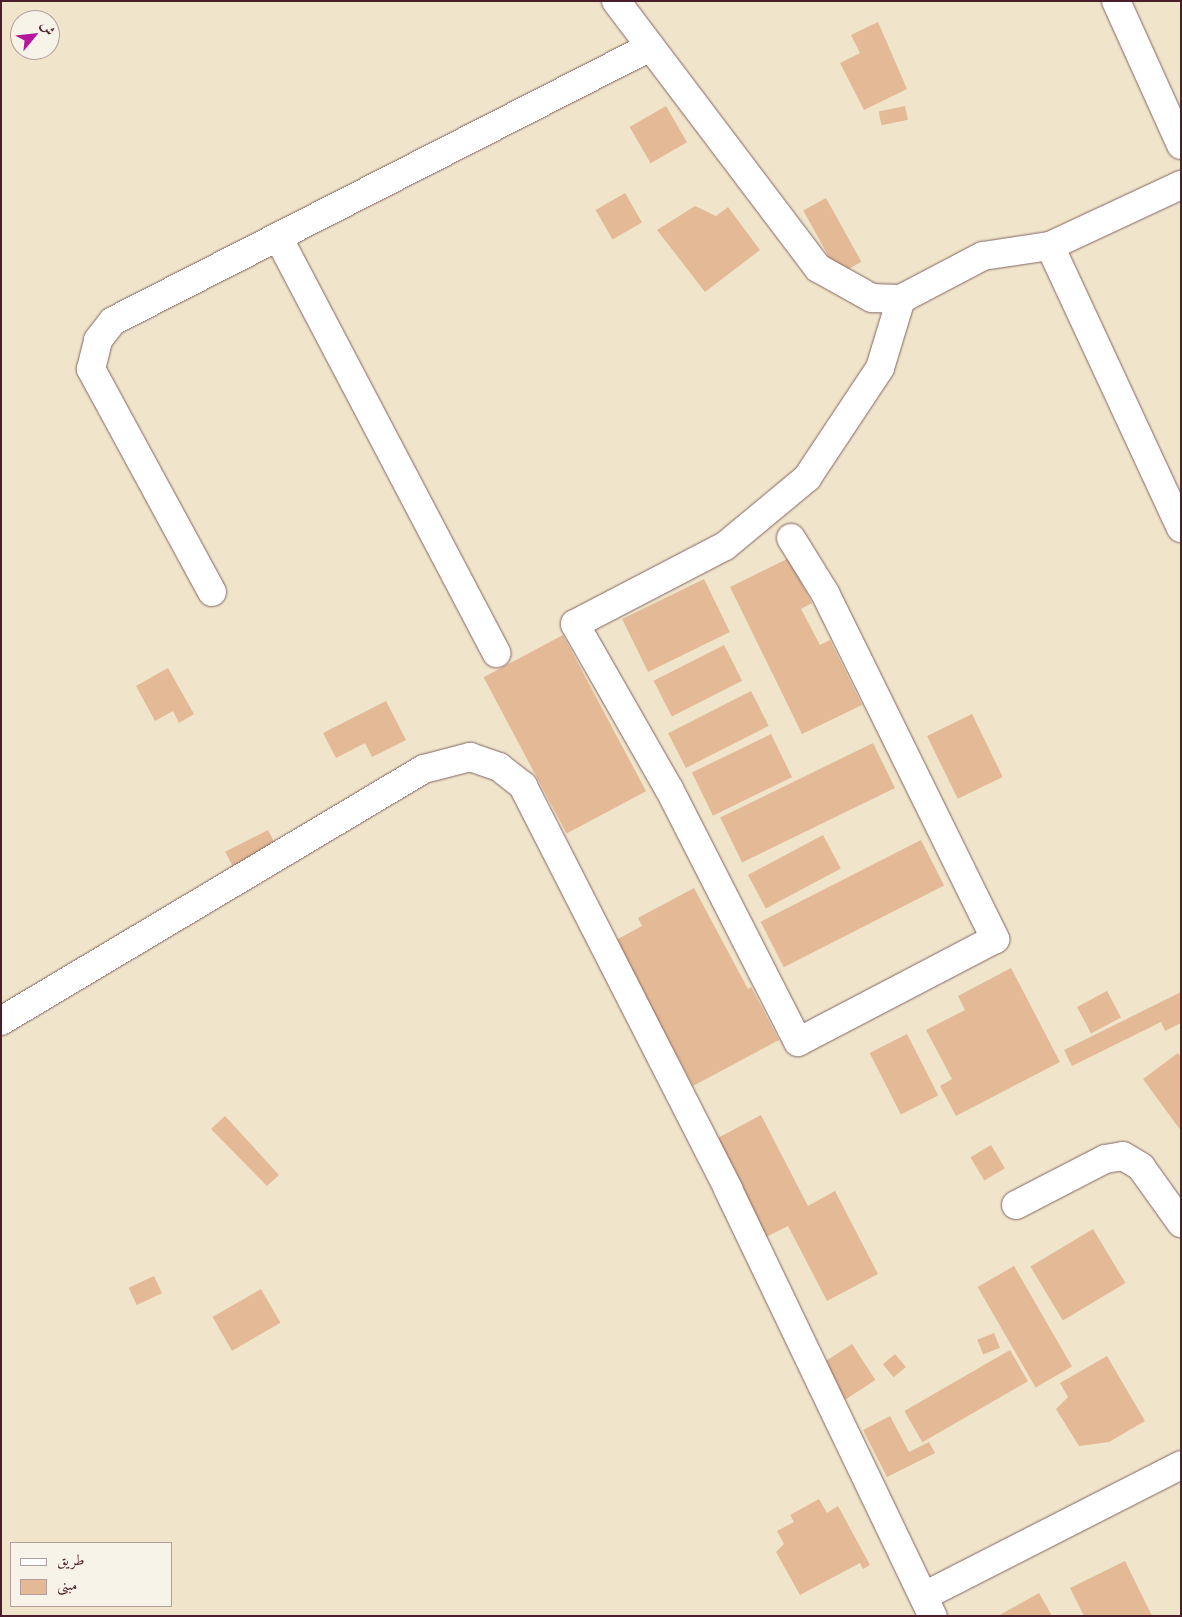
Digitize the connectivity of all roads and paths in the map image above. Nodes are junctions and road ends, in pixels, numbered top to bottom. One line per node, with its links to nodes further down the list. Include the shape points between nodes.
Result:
1 (616, 1): 3 (street)
2 (1116, 1): 4 (street)
3 (650, 47): 6 (street); 8 (street, via 818,268)
4 (1181, 145)
5 (1181, 185): 7 (street)
6 (278, 237): 13 (street, via 113,321 98,340 91,369); 14 (street)
7 (1050, 246): 9 (street, via 983,256); 11 (street)
8 (872, 298): 9 (street); 10 (street)
9 (901, 299): 10 (street)
10 (891, 332): 12 (street, via 880,368 807,478 725,546 575,624 668,789 798,1042 995,939 825,593)
11 (1181, 528)
12 (791, 538)
13 (212, 592)
14 (496, 653)
15 (1, 1021): 19 (street, via 424,769 470,756 499,767 523,786 728,1189)
16 (1016, 1205): 17 (street, via 1105,1159 1123,1156 1141,1167)
17 (1181, 1223)
18 (1181, 1465): 19 (street)
19 (928, 1606)

